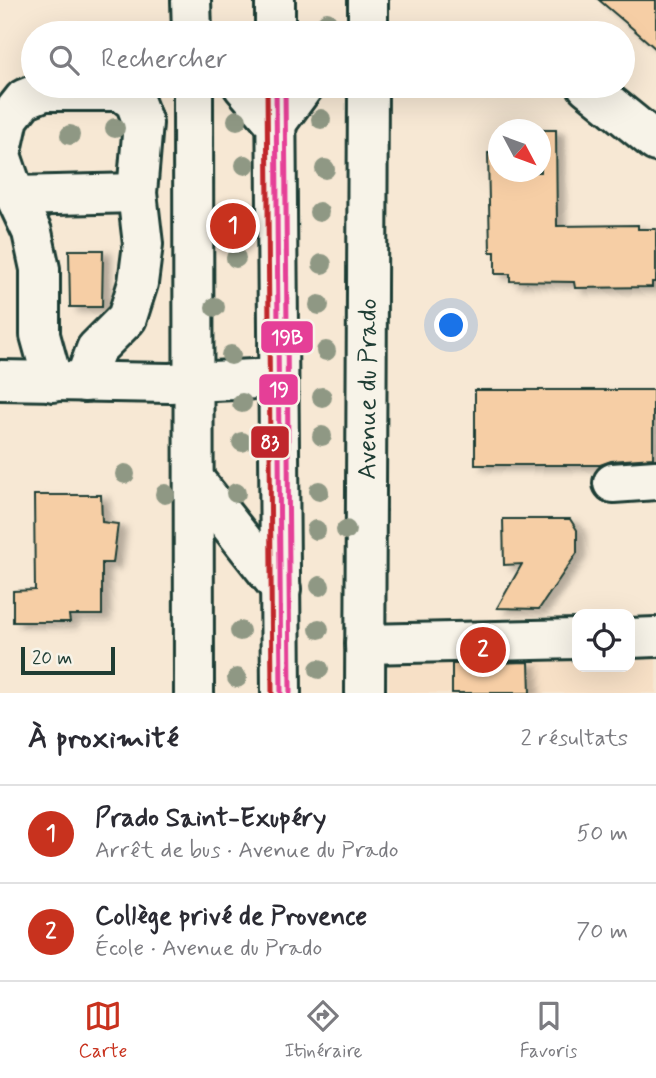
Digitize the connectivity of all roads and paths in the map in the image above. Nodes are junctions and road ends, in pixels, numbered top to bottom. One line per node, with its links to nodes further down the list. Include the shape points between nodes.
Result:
1 (275, 0): 3 (street)
2 (368, 0): 4 (street)
3 (275, 21)
4 (368, 21)
5 (27, 98): 16 (street, via 9,118 1,156)
6 (130, 98): 15 (street, via 144,123)
7 (192, 98): 20 (street)
8 (253, 98): 13 (street)
9 (275, 98): 13 (street)
10 (295, 98): 13 (street)
11 (368, 98): 28 (street, Avenue du Prado)
12 (602, 98): 14 (street)
13 (275, 124): 17 (street)
14 (656, 142)
15 (137, 193): 16 (street); 19 (street, via 143,244 127,318)
16 (15, 195): 19 (street, via 32,232 40,269 40,335)
17 (278, 378): 20 (street); 24 (street)
18 (0, 380): 19 (street)
19 (69, 382): 20 (street)
20 (195, 382): 21 (street)
21 (194, 479): 24 (street); 29 (street)
22 (656, 480): 23 (street)
23 (613, 483)
24 (281, 589): 30 (street)
25 (656, 637): 26 (street)
26 (635, 638)
27 (572, 639): 28 (street)
28 (365, 643): 31 (street, Avenue du Prado)
29 (194, 693)
30 (281, 693)
31 (365, 693)

